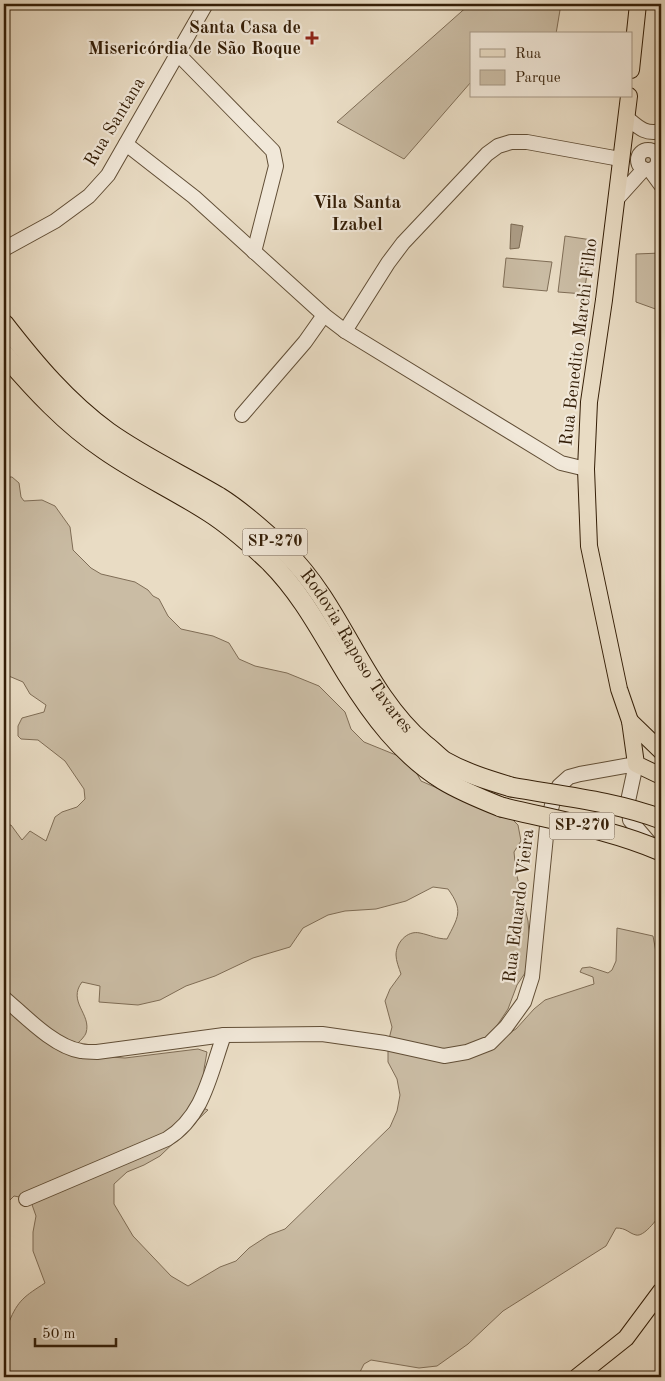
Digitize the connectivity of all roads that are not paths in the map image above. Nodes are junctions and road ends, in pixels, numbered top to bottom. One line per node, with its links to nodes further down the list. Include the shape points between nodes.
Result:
1 (206, 4): 3 (street, Rua Santana)
2 (638, 4): 4 (main road)
3 (177, 53): 8 (street, Rua Santana); 14 (street, via 273,151 276,166)
4 (632, 61)
5 (628, 98): 6 (main road, Rua Benedito Marchi Filho)
6 (626, 117): 7 (street, via 641,130); 9 (main road, Rua Benedito Marchi Filho)
7 (656, 132): 10 (street, via 648,150 638,156 639,165)
8 (126, 144): 13 (street, Rua Santana, via 108,175 89,196 55,221); 14 (street, via 194,197)
9 (620, 160): 12 (main road, Rua Benedito Marchi Filho); 17 (street, via 527,142 498,146 404,243)
10 (653, 167): 11 (street); 12 (street)
11 (661, 185)
12 (616, 200): 20 (main road, Rua Benedito Marchi Filho, via 589,402)
13 (4, 249)
14 (254, 252): 15 (street)
15 (324, 315): 17 (street); 19 (street)
16 (4, 324): 25 (highway, Rodovia Raposo Tavares / SP-270, bridge, via 67,398 109,432 220,498 257,525 288,554 334,616 396,715 443,760 476,776 511,787 605,803)
17 (345, 331): 20 (street, via 561,463)
18 (4, 354): 26 (highway, Rodovia Raposo Tavares / SP-270, bridge, via 60,414 103,450 208,512 265,558 295,590 366,704 387,731 441,779 500,807 639,841)
19 (242, 415)
20 (586, 469): 21 (main road, Rua Benedito Marchi Filho, via 589,546 619,689)
21 (630, 721): 22 (main road); 23 (main road, Rua Benedito Marchi Filho)
22 (661, 751)
23 (636, 764): 24 (main road); 26 (street, via 628,801 630,820); 28 (street, Rua Eduardo Vieira, via 569,777 559,786 547,826 532,977 524,1002 490,1043 444,1056 322,1034)
24 (661, 776)
25 (661, 819)
26 (661, 852)
27 (4, 998): 28 (street, Rua Eduardo Vieira, via 45,1033 80,1051 97,1052)
28 (224, 1035): 29 (street, via 199,1106 177,1133)
29 (26, 1199)
30 (661, 1291): 31 (main road, via 626,1338)
31 (577, 1377)

